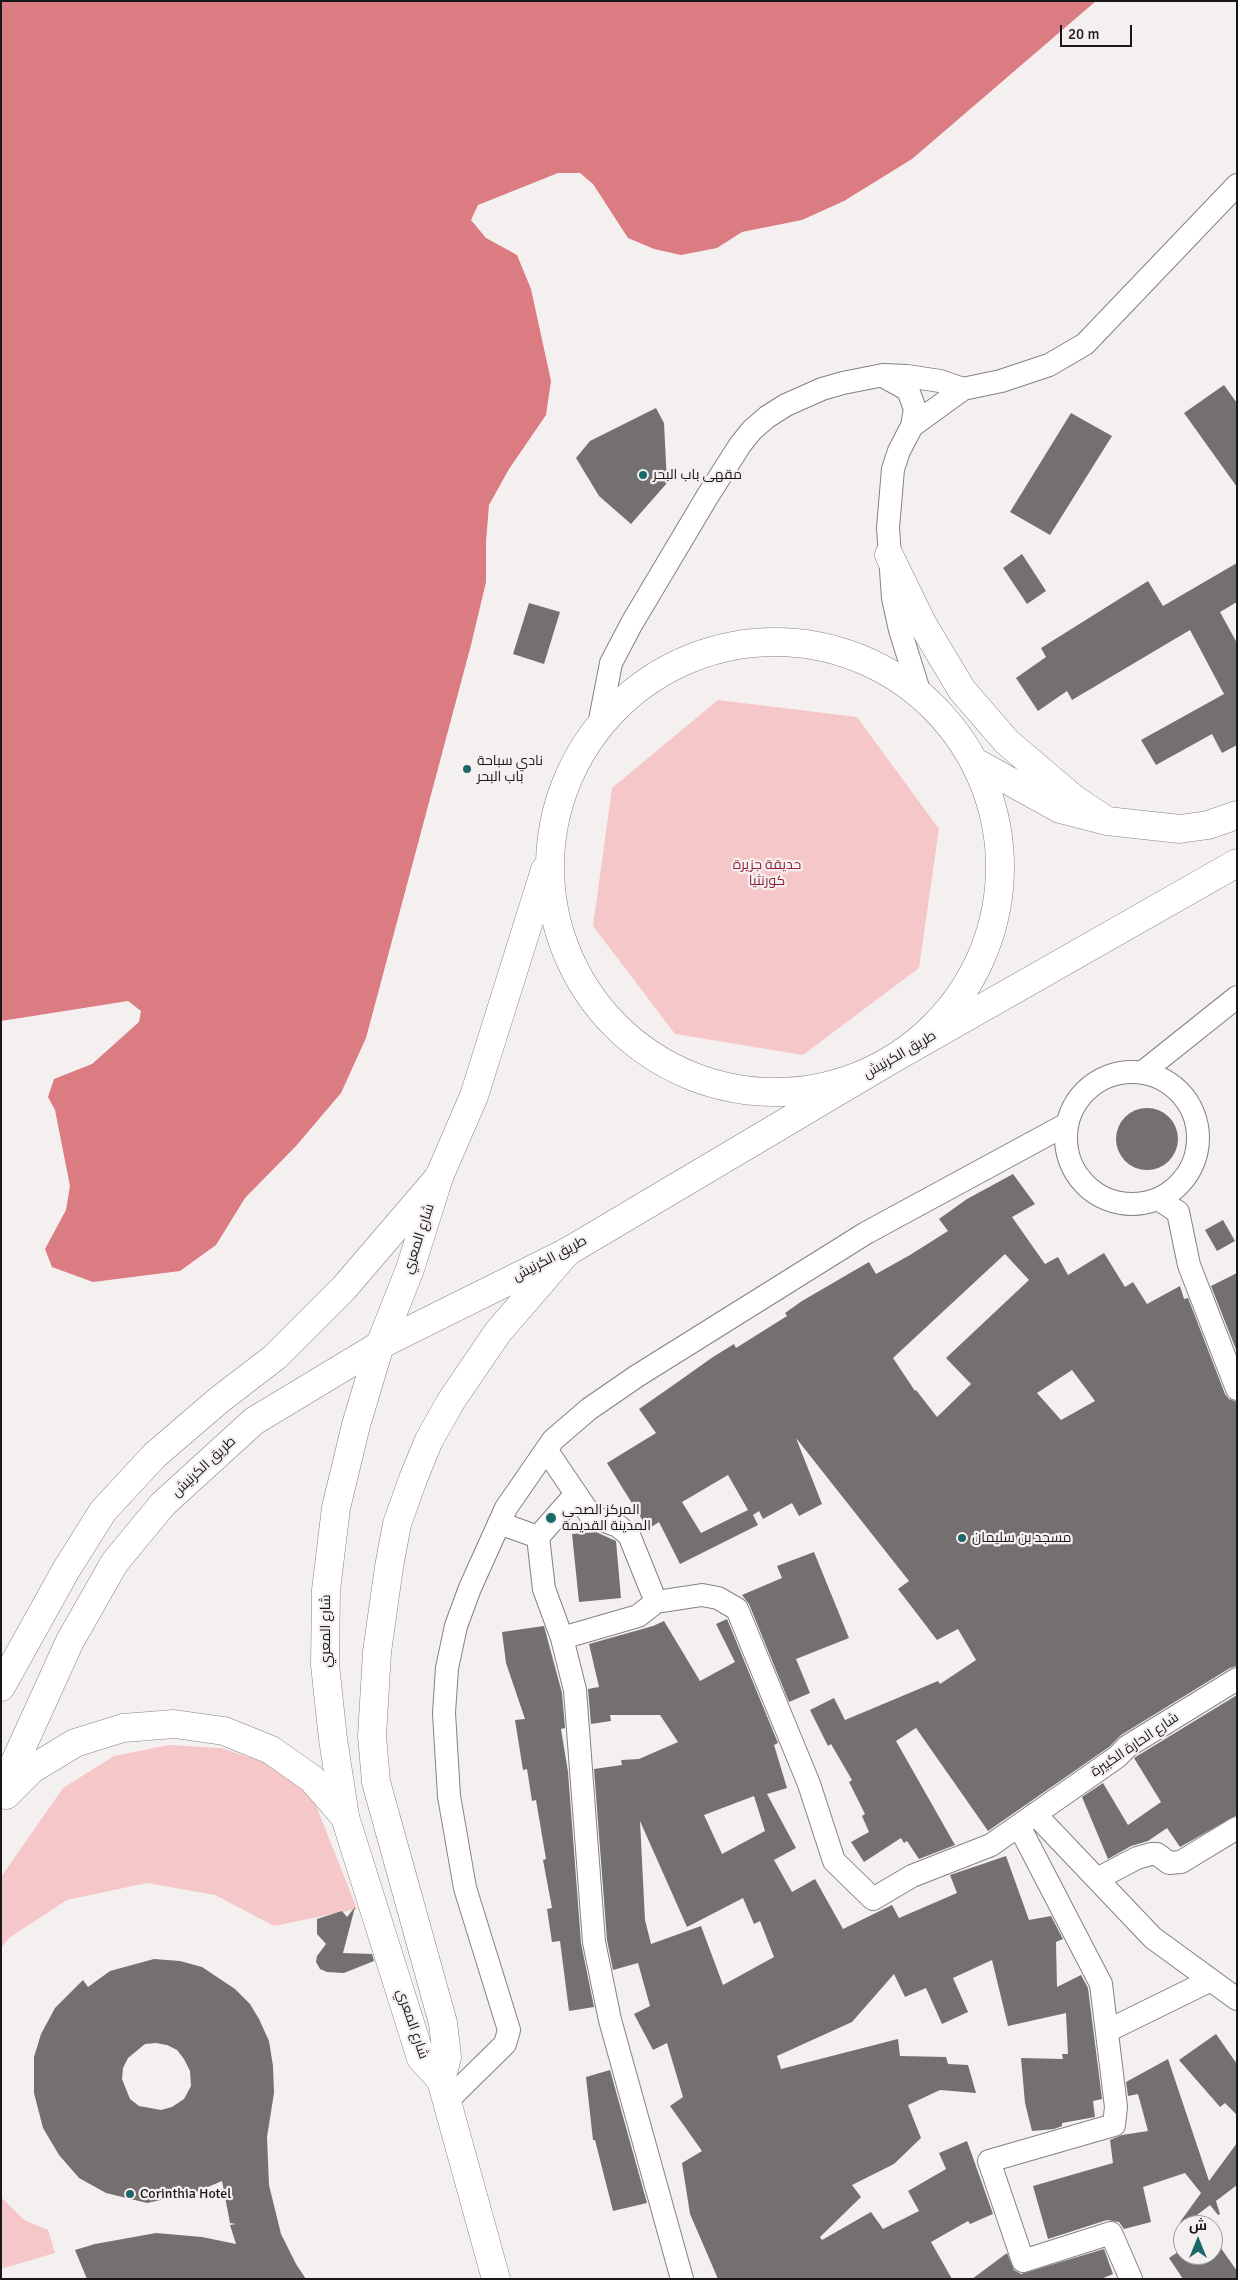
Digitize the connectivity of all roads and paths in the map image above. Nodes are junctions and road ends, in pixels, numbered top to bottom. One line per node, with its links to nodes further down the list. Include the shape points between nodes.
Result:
1 (1237, 184): 3 (street, via 1085,344 1049,365 1001,381)
2 (883, 375): 3 (street, via 924,377); 4 (street, via 908,390 915,409); 7 (street, via 802,397 767,417 740,445 661,570 611,664)
3 (963, 389): 4 (street)
4 (912, 426): 5 (street, via 893,469 889,495)
5 (889, 555): 6 (street, via 900,630); 10 (main road, via 923,625 962,690 1007,742)
6 (920, 694): 7 (main road, via 888,672 851,655 813,645 773,642 733,646 695,656 659,674 627,697); 8 (main road)
7 (599, 725): 11 (main road, via 570,774 556,810)
8 (975, 762): 10 (main road, via 1060,809); 14 (main road, via 995,816 1001,873 992,929 970,982 934,1027)
9 (1237, 815): 10 (main road, via 1208,825 1180,829)
10 (1107, 821)
11 (549, 857): 14 (main road, via 552,905 566,951 584,985 620,1030 658,1059 702,1080 749,1090 797,1091 844,1081); 17 (main road, via 474,1096)
12 (1237, 863): 14 (main road, طريق الكرنيش)
13 (1237, 997): 15 (street)
14 (888, 1061): 19 (main road, طريق الكرنيش)
15 (1143, 1072): 16 (street, via 1111,1075 1096,1082 1082,1093); 18 (street, via 1172,1085 1184,1096 1193,1110 1198,1130 1198,1152 1190,1172 1176,1188)
16 (1067, 1124): 18 (street, via 1065,1141 1070,1162 1080,1180 1096,1194 1116,1202 1137,1204); 22 (street, via 866,1232 732,1315 589,1409 553,1440)
17 (438, 1177): 20 (main road, شارع المعري, via 410,1269); 29 (main road, via 344,1288 275,1357 155,1455 103,1511)
18 (1158, 1199): 21 (street, via 1178,1212 1189,1265)
19 (567, 1252): 20 (main road, طريق الكرنيش); 39 (main road, شارع المعري, via 498,1332 442,1416 429,1440 397,1524 389,1567 377,1652 372,1726 376,1782 443,2023 447,2057)
20 (380, 1345): 30 (main road, طريق الكرنيش, via 254,1421 163,1504 115,1562 70,1641); 32 (main road, شارع المعري, via 336,1508 326,1590 325,1664)
21 (1237, 1389)
22 (547, 1451): 23 (street); 24 (street)
23 (576, 1495): 25 (street); 26 (street, via 591,1516 618,1526 629,1535)
24 (499, 1523): 25 (street); 39 (street, via 456,1626 447,1668 444,1713 449,1796 465,1888 509,2030 505,2044)
25 (538, 1537): 27 (street, via 544,1589)
26 (656, 1602): 27 (street, via 638,1616); 33 (street, شارع الحارة الكبيرة, via 702,1595 718,1598 737,1609 809,1784 834,1861 873,1899 912,1876 991,1845)
27 (562, 1638): 41 (street, via 575,1690 594,1942 610,2020)
28 (1237, 1679): 33 (street, شارع الحارة الكبيرة, via 1128,1746 1117,1758)
29 (1, 1687)
30 (1, 1793)
31 (1, 1799): 32 (main road, via 32,1769 76,1743 124,1728 174,1724 224,1732 270,1750 312,1779)
32 (345, 1817): 39 (main road, شارع المعري, via 421,2058)
33 (1027, 1820): 35 (street); 38 (street, via 1101,1984)
34 (1237, 1828): 35 (street, via 1181,1862 1169,1863 1157,1854 1151,1854)
35 (1097, 1878): 36 (street, via 1153,1938)
36 (1209, 1981): 37 (street); 38 (street)
37 (1237, 1999)
38 (1109, 2030): 42 (street, via 1116,2106 1114,2125 989,2161 1023,2261 1111,2233)
39 (444, 2090): 40 (main road, شارع المعري)
40 (496, 2279)
41 (682, 2279)
42 (1131, 2279)

